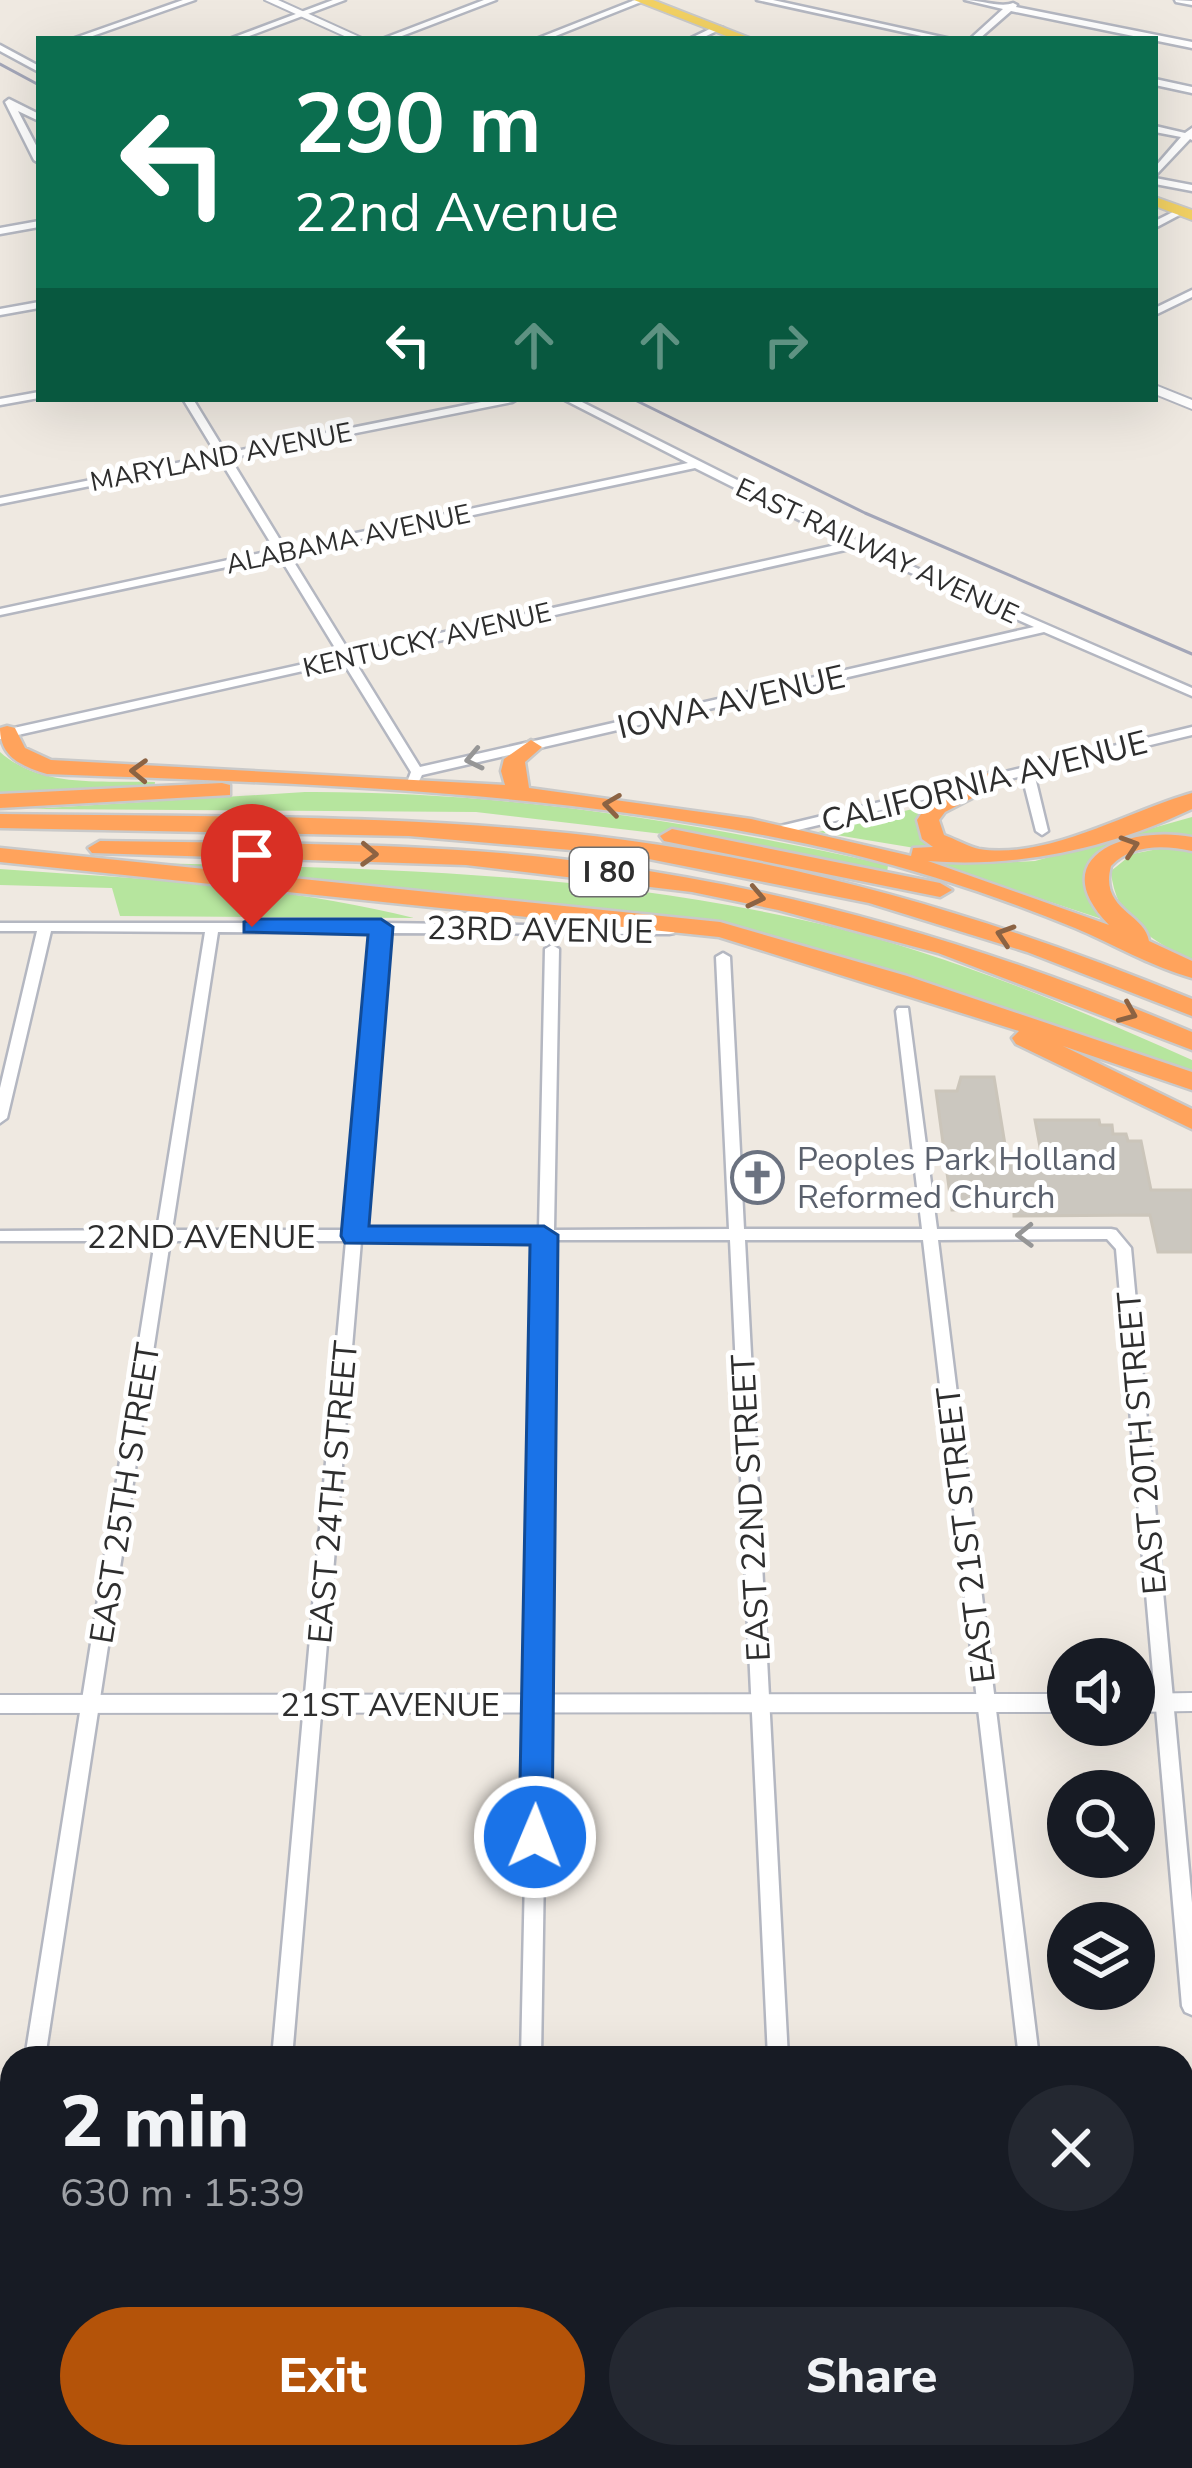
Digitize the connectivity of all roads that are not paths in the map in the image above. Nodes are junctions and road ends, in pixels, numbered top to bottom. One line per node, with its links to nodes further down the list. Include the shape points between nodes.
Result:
1 (191, 0): 14 (street)
2 (271, 0): 12 (street)
3 (341, 0): 12 (street)
4 (492, 0): 17 (street)
5 (642, 0): 13 (main road); 18 (street)
6 (761, 0): 21 (street)
7 (969, 0): 11 (street)
8 (1018, 0): 11 (street)
9 (1179, 0): 10 (street)
10 (1192, 3)
11 (1010, 8): 22 (street); 23 (street)
12 (302, 14): 15 (street); 16 (street)
13 (719, 28): 19 (street); 20 (main road)
14 (85, 36)
15 (240, 36)
16 (352, 36)
17 (394, 36)
18 (549, 36)
19 (700, 36)
20 (739, 36)
21 (933, 36)
22 (977, 36)
23 (1148, 36)
24 (1158, 38): 25 (street)
25 (1192, 45)
26 (0, 48): 28 (street)
27 (36, 53): 28 (street)
28 (19, 58): 29 (street)
29 (36, 67)
30 (1158, 83): 31 (street)
31 (1192, 90)
32 (4, 100): 33 (street); 36 (street)
33 (36, 116)
34 (1158, 130): 35 (street)
35 (1190, 135): 37 (street)
36 (36, 155)
37 (1158, 173)
38 (1158, 178): 39 (street)
39 (1192, 188)
40 (1158, 202): 41 (main road)
41 (1187, 213): 42 (street)
42 (1158, 224)
43 (36, 225): 44 (street)
44 (0, 231)
45 (1192, 293): 47 (street)
46 (36, 306): 48 (street)
47 (1158, 310)
48 (0, 312)
49 (1158, 389): 51 (street)
50 (36, 396): 52 (street)
51 (1188, 399)
52 (0, 402)
53 (190, 402): 56 (street)
54 (497, 402): 56 (street, MARYLAND AVENUE)
55 (574, 402): 57 (street, EAST RAILWAY AVENUE)
56 (224, 457): 58 (street, MARYLAND AVENUE); 60 (street)
57 (695, 465): 59 (street, EAST RAILWAY AVENUE); 60 (street, ALABAMA AVENUE)
58 (0, 501)
59 (855, 544): 62 (street, EAST RAILWAY AVENUE); 63 (street, KENTUCKY AVENUE)
60 (284, 553): 61 (street, ALABAMA AVENUE); 63 (street)
61 (0, 612)
62 (1045, 628): 64 (street, EAST RAILWAY AVENUE); 67 (street, IOWA AVENUE)
63 (346, 658): 66 (street, KENTUCKY AVENUE); 70 (street)
64 (1192, 692)
65 (1192, 731): 68 (street, CALIFORNIA AVENUE)
66 (3, 734): 71 (highway, one-way to 66, via 46,767 27,761)
67 (532, 747): 70 (street, IOWA AVENUE, one-way to 70); 72 (highway, via 515,759)
68 (1027, 769): 69 (street, CALIFORNIA AVENUE); 77 (street)
69 (999, 775): 76 (street, CALIFORNIA AVENUE); 81 (highway, via 937,807 928,824 948,847)
70 (415, 777): 71 (highway); 72 (highway)
71 (382, 782): 74 (highway)
72 (519, 793): 76 (highway, one-way to 72)
73 (1192, 800): 81 (highway, via 1082,838)
74 (0, 801)
75 (0, 819): 82 (highway, via 568,824 710,842); 93 (highway, I 80, one-way to 75, via 934,913 676,855 448,831)
76 (777, 831): 78 (highway)
77 (1042, 831)
78 (810, 838): 81 (highway); 82 (highway)
79 (1192, 844): 89 (highway, one-way to 79, via 1105,904 1096,874 1125,845)
80 (0, 850): 87 (highway); 94 (highway, I 80, one-way to 94, via 418,856 659,880 906,934)
81 (998, 855)
82 (1045, 908): 89 (highway)
83 (0, 927): 84 (street, 23RD AVENUE)
84 (45, 927): 85 (street, 23RD AVENUE); 96 (street)
85 (212, 927): 86 (street, 23RD AVENUE); 102 (street, EAST 25TH STREET)
86 (381, 927): 87 (street, 23RD AVENUE); 103 (street, EAST 24TH STREET)
87 (720, 930): 92 (highway)
88 (552, 949): 98 (street)
89 (1155, 953): 91 (highway)
90 (723, 957): 99 (street, EAST 22ND STREET)
91 (1192, 970)
92 (904, 998): 95 (highway); 97 (highway, via 1126,1084); 100 (street, EAST 21ST STREET)
93 (1192, 1009)
94 (1192, 1042)
95 (1192, 1081)
96 (0, 1118)
97 (1192, 1120)
98 (544, 1235): 99 (street, 22ND AVENUE); 103 (street, 22ND AVENUE); 113 (street)
99 (736, 1235): 100 (street, 22ND AVENUE); 114 (street, EAST 22ND STREET)
100 (929, 1235): 104 (street, 22ND AVENUE, one-way to 100); 112 (street, EAST 21ST STREET)
101 (0, 1236): 102 (street, 22ND AVENUE)
102 (165, 1236): 103 (street, 22ND AVENUE); 110 (street, EAST 25TH STREET)
103 (354, 1236): 111 (street, EAST 24TH STREET)
104 (1119, 1240): 106 (street, EAST 20TH STREET)
105 (1155, 1702): 106 (street)
106 (1166, 1702): 107 (street); 115 (street, EAST 20TH STREET)
107 (1192, 1702)
108 (1047, 1703): 112 (street, 21ST AVENUE)
109 (0, 1704): 110 (street, 21ST AVENUE)
110 (91, 1704): 111 (street, 21ST AVENUE); 116 (street, EAST 25TH STREET)
111 (313, 1704): 113 (street, 21ST AVENUE); 117 (street, EAST 24TH STREET)
112 (985, 1704): 114 (street, 21ST AVENUE); 120 (street, EAST 21ST STREET)
113 (538, 1705): 114 (street, 21ST AVENUE); 118 (street)
114 (759, 1705): 119 (street, EAST 22ND STREET)
115 (1192, 2006)
116 (37, 2046)
117 (283, 2046)
118 (531, 2046)
119 (777, 2046)
120 (1028, 2046)

